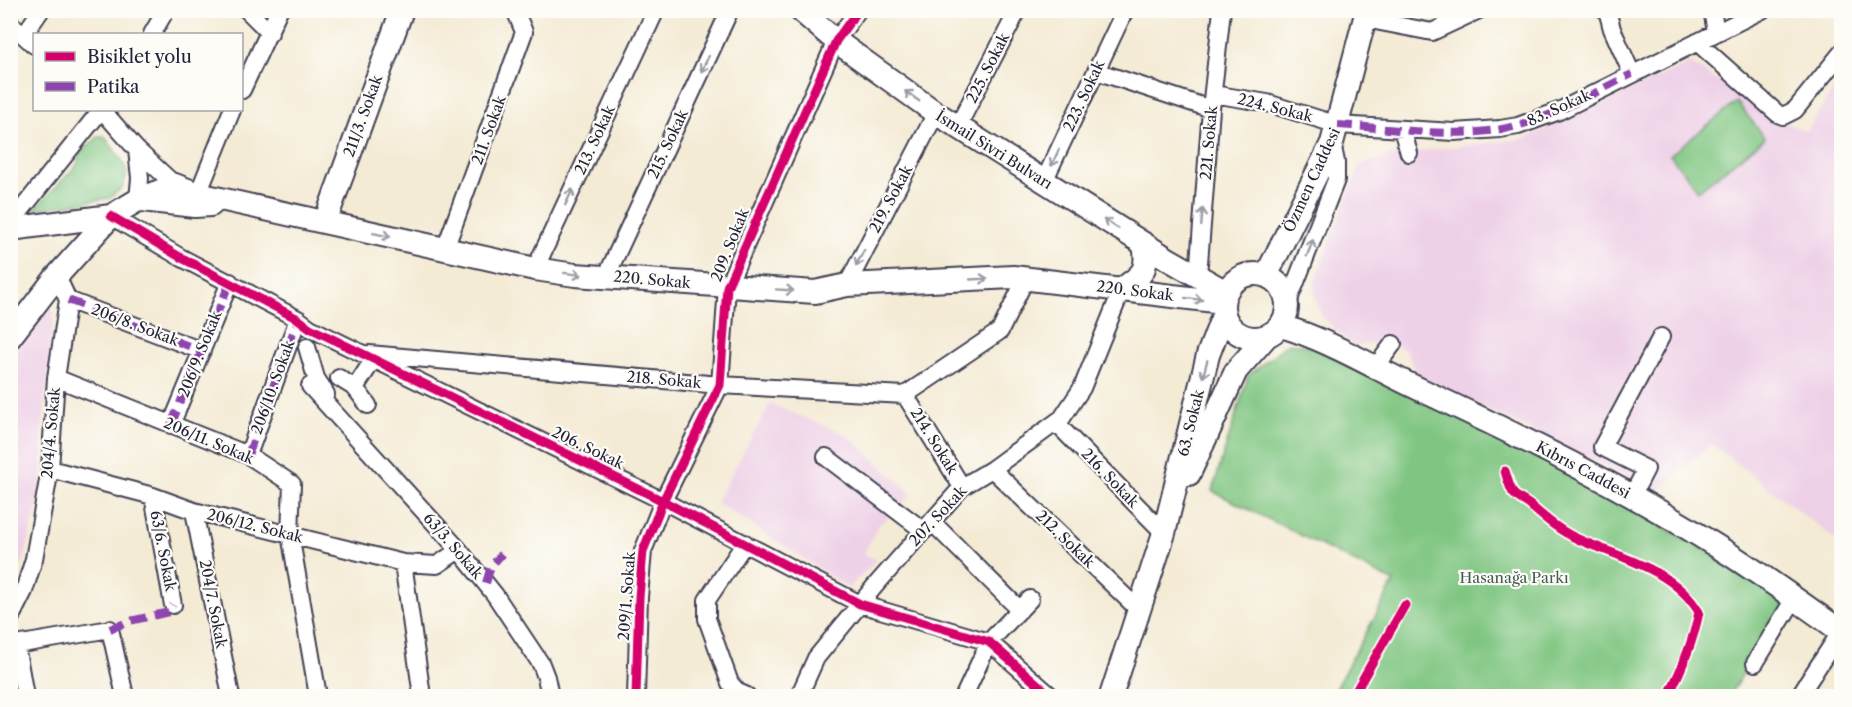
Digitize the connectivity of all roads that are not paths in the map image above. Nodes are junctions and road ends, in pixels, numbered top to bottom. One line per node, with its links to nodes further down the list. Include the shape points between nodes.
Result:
1 (41, 10): 25 (street)
2 (166, 10): 23 (street)
3 (247, 10): 24 (street)
4 (279, 10): 24 (street)
5 (402, 10): 48 (main road, 211/3. Sokak)
6 (515, 10): 51 (street, 211. Sokak, via 524,32)
7 (656, 10): 52 (street, 213. Sokak, one-way to 7)
8 (730, 10): 55 (street, 215. Sokak, one-way to 55)
9 (800, 10): 26 (main road, İsmail Sivri Bulvarı)
10 (858, 10): 26 (street, 209. Sokak)
11 (1018, 10): 37 (street, 225. Sokak)
12 (1125, 10): 29 (street, 223. Sokak)
13 (1222, 10): 32 (street, 221. Sokak)
14 (1445, 10): 21 (street)
15 (1479, 10): 21 (street)
16 (1607, 10): 30 (street)
17 (1713, 10): 22 (street)
18 (1762, 10): 22 (street, 83. Sokak)
19 (1366, 15): 21 (street, via 1423,31); 39 (main road, Özmen Caddesi)
20 (10, 23): 25 (street)
21 (1440, 30)
22 (1716, 32): 27 (street, 83. Sokak)
23 (153, 33)
24 (270, 33): 31 (street)
25 (29, 40)
26 (836, 41): 36 (main road, İsmail Sivri Bulvarı, one-way to 26); 59 (street, 209. Sokak)
27 (1697, 42): 28 (street, via 1783,116 1795,110); 30 (street, 83. Sokak)
28 (1842, 52)
29 (1096, 71): 32 (street, 224. Sokak); 42 (street, 223. Sokak, one-way to 42)
30 (1632, 74): 38 (street, 83. Sokak, via 1559,111 1518,126 1475,131)
31 (243, 88)
32 (1212, 102): 39 (street, 224. Sokak, via 1267,103); 54 (street, 221. Sokak, one-way to 32)
33 (100, 111): 49 (street)
34 (102, 111): 40 (street, 220. Sokak)
35 (232, 111): 44 (street)
36 (936, 113): 37 (main road, İsmail Sivri Bulvarı); 58 (street, 219. Sokak, one-way to 58)
37 (958, 126): 42 (main road, İsmail Sivri Bulvarı)
38 (1402, 129): 39 (street, 83. Sokak); 41 (street)
39 (1335, 134): 63 (main road, Özmen Caddesi, via 1324,177)
40 (137, 150): 43 (street, 220. Sokak); 45 (street)
41 (1408, 153)
42 (1044, 181): 50 (main road, İsmail Sivri Bulvarı, one-way to 42)
43 (175, 185): 44 (main road, 220. Sokak); 45 (main road)
44 (198, 194): 46 (main road, 220. Sokak)
45 (138, 200): 46 (main road, via 195,206); 47 (main road)
46 (234, 202): 48 (main road, 220. Sokak)
47 (111, 216): 49 (main road); 53 (main road); 57 (street, 206. Sokak)
48 (325, 222): 51 (main road, 220. Sokak, one-way to 51)
49 (10, 226)
50 (1144, 245): 54 (main road, İsmail Sivri Bulvarı); 60 (main road, via 1145,269)
51 (445, 249): 52 (main road, 220. Sokak)
52 (535, 269): 55 (main road, 220. Sokak, one-way to 55)
53 (57, 276): 61 (street); 65 (main road)
54 (1198, 276): 62 (main road, İsmail Sivri Bulvarı)
55 (606, 277): 59 (main road, 220. Sokak)
56 (1026, 278): 58 (main road, 220. Sokak, one-way to 56); 60 (main road, 220. Sokak); 77 (street, via 1000,331)
57 (230, 282): 64 (street, 206. Sokak); 69 (street, 206/9. Sokak)
58 (847, 285): 59 (main road, 220. Sokak, one-way to 58, via 815,292)
59 (727, 287): 74 (street, 209. Sokak)
60 (1122, 289): 62 (main road, 220. Sokak, one-way to 62); 80 (street, 207. Sokak, via 1082,388)
61 (68, 300): 69 (street, 206/8. Sokak); 72 (street, 204/4. Sokak)
62 (1225, 303): 63 (main road, via 1233,283 1251,274); 63 (main road, via 1228,323 1235,332 1256,339); 92 (main road, 63. Sokak, one-way to 92)
63 (1278, 306): 71 (main road, Kıbrıs Caddesi, via 1311,335); 92 (main road, 63. Sokak, via 1236,371)
64 (298, 319): 70 (street, 206. Sokak); 82 (street, 206/10. Sokak)
65 (10, 337)
66 (1661, 337): 88 (street, via 1602,447 1646,469)
67 (1393, 344): 71 (street)
68 (307, 346): 79 (street, 63/3. Sokak, via 316,378 332,402)
69 (202, 351): 81 (street, 206/9. Sokak)
70 (366, 356): 74 (street, 218. Sokak); 76 (street); 89 (street, 206. Sokak)
71 (1375, 368): 88 (main road, Kıbrıs Caddesi)
72 (56, 378): 81 (street, 206/11. Sokak); 85 (street, 204/4. Sokak)
73 (339, 378): 76 (street)
74 (720, 385): 77 (street, 218. Sokak); 89 (street, 209. Sokak)
75 (310, 386): 79 (street, 63/3. Sokak)
76 (355, 388): 78 (street)
77 (906, 395): 86 (street, 214. Sokak)
78 (368, 405)
79 (332, 411): 95 (street, 63/3. Sokak)
80 (1056, 423): 84 (street, 207. Sokak); 92 (street, 216. Sokak)
81 (171, 425): 82 (street, 206/11. Sokak)
82 (248, 455): 93 (street, 206/11. Sokak, via 292,484)
83 (826, 457): 91 (street)
84 (992, 469): 86 (street, 207. Sokak); 101 (street, 212. Sokak)
85 (50, 470): 87 (street, 206/12. Sokak); 97 (street, 204/4. Sokak, via 34,559)
86 (962, 487): 91 (street, 207. Sokak)
87 (153, 496): 90 (street, 206/12. Sokak); 100 (street, 63/6. Sokak)
88 (1632, 496): 98 (main road, Kıbrıs Caddesi, via 1719,547)
89 (663, 501): 94 (street, 206. Sokak); 113 (street, 209/1. Sokak, via 643,551)
90 (194, 510): 93 (street, 206/12. Sokak); 109 (street, 204/7. Sokak)
91 (928, 527): 99 (street, 207. Sokak); 104 (street, via 1025,604)
92 (1164, 533): 101 (main road, 63. Sokak)
93 (290, 534): 96 (street, 206/12. Sokak); 110 (street, 206/11. Sokak)
94 (745, 543): 99 (street, 206. Sokak); 114 (street, via 706,600 707,619 730,683)
95 (459, 550): 96 (street, 206/12. Sokak, via 437,565); 112 (street, 63/3. Sokak, via 541,664)
96 (403, 563): 111 (street)
97 (17, 588): 102 (street, 204/4. Sokak)
98 (1794, 599): 103 (main road, Kıbrıs Caddesi); 106 (street)
99 (860, 604): 104 (street, 206. Sokak); 115 (street, 207. Sokak, via 816,658)
100 (173, 605)
101 (1138, 609): 118 (main road, 63. Sokak)
102 (10, 619)
103 (1841, 631): 119 (street)
104 (989, 642): 116 (street); 117 (street, 206. Sokak)
105 (13, 644): 107 (street); 108 (street, via 111,629)
106 (1755, 663)
107 (25, 696)
108 (125, 696)
109 (231, 696)
110 (318, 696)
111 (422, 696)
112 (550, 696)
113 (636, 696)
114 (747, 696)
115 (799, 696)
116 (964, 696)
117 (1051, 696)
118 (1110, 696)
119 (1798, 696)

